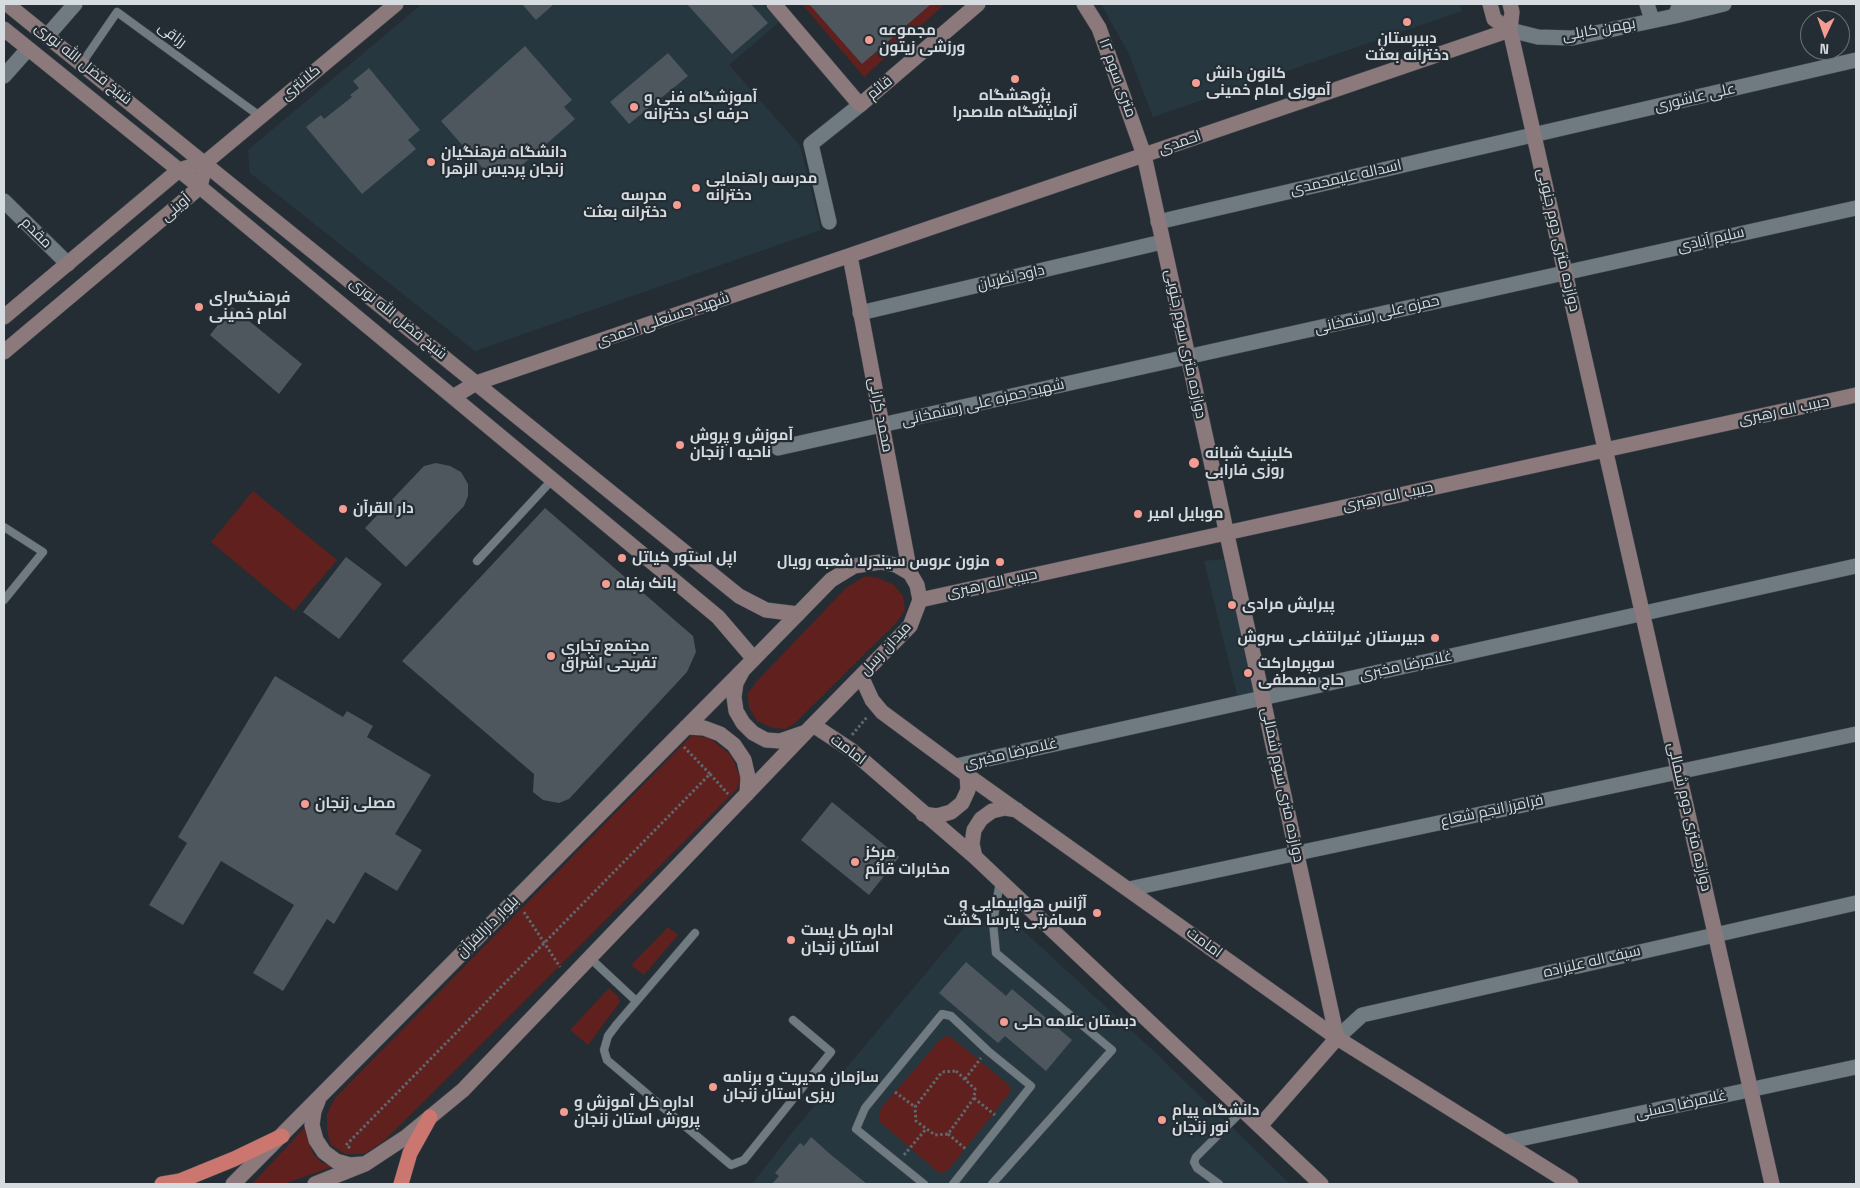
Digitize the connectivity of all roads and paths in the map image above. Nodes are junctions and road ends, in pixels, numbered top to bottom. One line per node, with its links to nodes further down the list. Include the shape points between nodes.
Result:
1 (7, 4): 15 (main road, شیخ فضل الله نوری)
2 (75, 4): 15 (street)
3 (774, 4): 20 (main road, قائم)
4 (978, 4): 20 (main road, قائم)
5 (1084, 4): 23 (main road, ۱۲ متری سوم, via 1099,28)
6 (1490, 4): 14 (main road, via 1494,19)
7 (1510, 4): 14 (main road, دوازده متری دوم جنوبی)
8 (1647, 4): 12 (street)
9 (1724, 4): 11 (street, بهمن کابلی)
10 (393, 5): 21 (main road, کلانتری)
11 (1677, 10): 12 (street, بهمن کابلی)
12 (1652, 20): 14 (street, بهمن کابلی, via 1572,38 1538,37)
13 (4, 30): 16 (main road, شیخ فضل الله نوری)
14 (1510, 30): 22 (main road, دوازده متری دوم جنوبی); 23 (main road, احمدی)
15 (47, 36): 18 (main road, شیخ فضل الله نوری)
16 (28, 49): 19 (street); 25 (main road, شیخ فضل الله نوری)
17 (1856, 60): 22 (street, علی عاشوری)
18 (82, 63): 21 (lane, رزاقی, via 117,12); 24 (main road, شیخ فضل الله نوری)
19 (4, 76)
20 (860, 105): 29 (street, via 811,144)
21 (261, 117): 24 (main road, کلانتری)
22 (1534, 135): 30 (street, اسداله علیمحمدی); 34 (main road, دوازده متری دوم جنوبی)
23 (1144, 155): 30 (main road, دوازده متری سوم جنوبی); 32 (main road, احمدی)
24 (206, 162): 25 (main road, آوینی); 26 (main road, آوینی); 39 (main road, شیخ فضل الله نوری)
25 (179, 170): 26 (main road, شیخ فضل الله نوری); 33 (main road, آوینی)
26 (200, 187): 37 (main road, آوینی); 41 (main road, شیخ فضل الله نوری)
27 (4, 201): 33 (street, مقدم)
28 (1856, 208): 34 (street, سلیم آبادی)
29 (829, 222)
30 (1158, 222): 31 (main road, دوازده متری سوم جنوبی)
31 (1162, 242): 35 (street, داود نظریان); 38 (main road, دوازده متری سوم جنوبی)
32 (850, 256): 35 (main road, محمد کرانی); 39 (main road, شهید حسنعلی احمدی)
33 (68, 264): 36 (main road, آوینی)
34 (1566, 273): 38 (street, حمزه علی رستمخانی); 44 (main road, دوازده متری دوم جنوبی)
35 (860, 313): 42 (main road, محمد کرانی)
36 (4, 317)
37 (4, 352)
38 (1188, 357): 42 (street, شهید حمزه علی رستمخانی); 47 (main road, دوازده متری سوم جنوبی)
39 (476, 383): 41 (main road, شهید حسنعلی احمدی); 53 (main road, شیخ فضل الله نوری, via 739,596 766,610)
40 (1856, 395): 44 (main road, حبیب اله رهبری)
41 (453, 397): 45 (main road, شیخ فضل الله نوری)
42 (882, 425): 43 (street, شهید حمزه علی رستمخانی); 50 (main road, محمد کرانی)
43 (778, 448)
44 (1606, 450): 47 (main road, حبیب اله رهبری); 54 (main road, دوازده متری دوم شمالی)
45 (552, 480): 48 (lane); 55 (main road, شیخ فضل الله نوری, via 718,617)
46 (4, 526): 51 (lane, via 43,552)
47 (1226, 533): 52 (main road, حبیب اله رهبری); 58 (main road, دوازده متری سوم شمالی)
48 (477, 562)
49 (1856, 566): 54 (street, غلامرضا مخبری)
50 (910, 573): 52 (main road); 53 (main road, میدان رسل, via 896,565 880,562 854,566 831,580)
51 (4, 600)
52 (920, 600): 57 (main road, میدان رسل, via 910,626)
53 (798, 614): 55 (main road, میدان رسل)
54 (1643, 614): 58 (street, غلامرضا مخبری); 65 (main road, دوازده متری دوم شمالی)
55 (754, 658): 56 (main road, میدان رسل)
56 (743, 670): 60 (main road, میدان رسل, via 736,683 734,697 739,717 753,733 766,740 780,741); 61 (main road, بلوار دارالقرآن)
57 (861, 676): 59 (main road, امامت); 60 (main road, میدان رسل)
58 (1262, 698): 64 (street, غلامرضا مخبری); 70 (main road, دوازده متری سوم شمالی)
59 (876, 705): 63 (path); 64 (main road, امامت, via 896,724)
60 (810, 728): 63 (main road, امامت); 67 (main road)
61 (681, 733): 66 (path); 67 (main road, via 704,728 720,734 734,745 744,760 748,777); 74 (main road, بلوار دارالقرآن)
62 (1856, 734): 65 (street, فرامرز انجم شعاع)
63 (843, 745): 69 (main road, امامت)
64 (961, 771): 68 (main road, امامت); 69 (main road, via 968,790 962,803 951,812 937,816)
65 (1678, 772): 70 (street, فرامرز انجم شعاع); 77 (main road, دوازده متری دوم شمالی)
66 (710, 774): 67 (path); 78 (path)
67 (742, 799): 79 (main road)
68 (1019, 810): 71 (main road, via 1005,808 992,811 981,819 973,837); 73 (main road, امامت)
69 (923, 814): 71 (main road, امامت)
70 (1297, 853): 73 (street, فرامرز انجم شعاع); 83 (main road, دوازده متری سوم شمالی)
71 (975, 857): 72 (main road, امامت)
72 (1000, 881): 92 (main road, امامت); 109 (lane, via 993,923 996,953 1112,1050)
73 (1129, 889): 83 (main road, امامت)
74 (516, 899): 78 (path); 89 (main road, بلوار دارالقرآن)
75 (1856, 903): 77 (street, سیف اله علیزاده)
76 (695, 933): 81 (lane)
77 (1715, 934): 83 (street, سیف اله علیزاده, via 1362,1015); 87 (main road, دوازده متری دوم شمالی)
78 (543, 942): 80 (path); 102 (path, via 346,1144)
79 (590, 958): 80 (main road); 81 (lane)
80 (568, 980): 93 (main road, via 463,1090)
81 (636, 1000): 82 (lane, via 608,1036 604,1050 607,1060 730,1165 744,1160 831,1052)
82 (793, 1020)
83 (1337, 1038): 95 (main road); 99 (main road, امامت)
84 (988, 1051): 86 (path); 94 (lane, via 1030,1086); 101 (lane, via 951,1016 942,1014 865,1108 856,1130)
85 (1856, 1068): 87 (street, غلامرضا حسنی)
86 (965, 1079): 90 (path, via 974,1089); 91 (path, via 956,1071 942,1072)
87 (1750, 1090): 99 (street, غلامرضا حسنی); 113 (main road, دوازده متری دوم شمالی)
88 (895, 1092): 91 (path)
89 (320, 1097): 98 (main road, بلوار دارالقرآن); 102 (main road, via 312,1125 324,1152 336,1161 350,1165)
90 (974, 1098): 94 (path); 97 (path)
91 (915, 1106): 96 (path, via 916,1121)
92 (1243, 1110): 95 (main road, امامت); 110 (lane, via 1194,1162 1197,1168)
93 (430, 1117): 102 (main road); 106 (highway, via 410,1153)
94 (1002, 1122): 100 (lane)
95 (1260, 1126): 111 (main road, امامت)
96 (926, 1129): 97 (path, via 935,1135); 101 (path)
97 (948, 1134): 100 (path)
98 (282, 1136): 103 (highway, via 225,1163); 104 (main road, بلوار دارالقرآن)
99 (1506, 1142): 112 (main road, امامت)
100 (974, 1156): 108 (lane)
101 (898, 1162): 107 (lane)
102 (365, 1164): 105 (main road)
103 (162, 1184)
104 (233, 1184)
105 (315, 1184)
106 (401, 1184)
107 (924, 1184)
108 (953, 1184)
109 (992, 1184)
110 (1219, 1184)
111 (1321, 1184)
112 (1571, 1184)
113 (1772, 1184)

